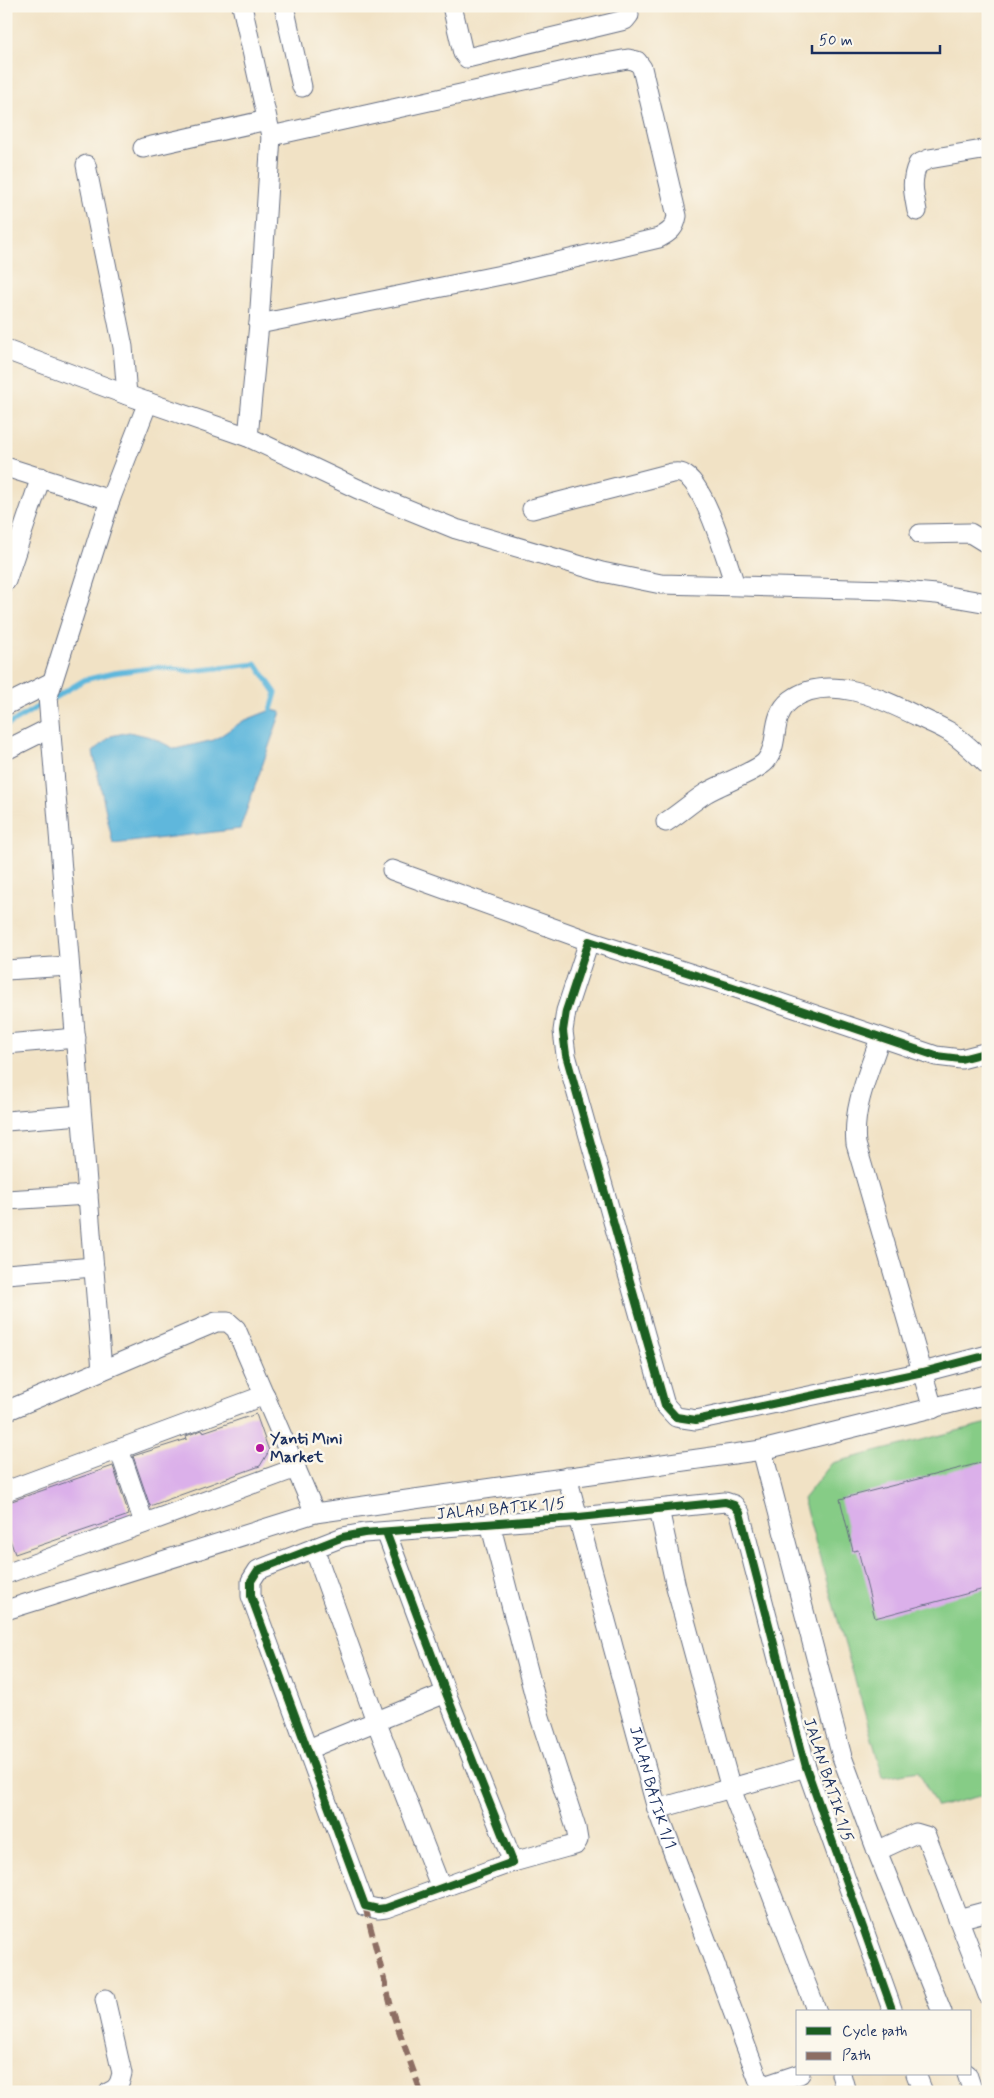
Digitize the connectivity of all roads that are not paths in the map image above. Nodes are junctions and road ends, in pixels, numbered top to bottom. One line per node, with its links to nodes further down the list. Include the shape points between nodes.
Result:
1 (242, 6): 6 (street)
2 (284, 6): 5 (street)
3 (452, 6): 4 (street, via 467,58 625,20 629,15)
4 (627, 6)
5 (302, 88)
6 (269, 128): 7 (street); 11 (street); 11 (street, via 628,59 637,61 642,68 677,216 676,226 660,238 511,273)
7 (143, 148)
8 (988, 149): 10 (street, via 929,159 918,164 912,185)
9 (86, 165): 13 (street, via 123,347)
10 (917, 211)
11 (259, 324): 15 (street)
12 (6, 350): 13 (street)
13 (127, 395): 14 (street)
14 (148, 402): 15 (street); 18 (street)
15 (248, 437): 23 (street, via 358,489 447,526 539,555 661,584)
16 (6, 467): 17 (street)
17 (41, 477): 18 (street); 22 (street)
18 (110, 500): 25 (street)
19 (532, 509): 23 (street, via 672,473 683,473 693,482 709,511)
20 (920, 534): 21 (street, via 970,533)
21 (988, 544)
22 (6, 581)
23 (735, 585): 24 (street, via 891,590)
24 (988, 603)
25 (50, 704): 26 (street); 27 (street); 32 (street)
26 (6, 705)
27 (6, 750)
28 (988, 766): 29 (street, via 960,740 937,725 884,700 850,689 807,692 781,709 772,750 766,762 707,792)
29 (666, 822)
30 (392, 870): 31 (street)
31 (589, 941): 35 (street); 46 (street, via 566,1011 563,1031 566,1055 665,1405 676,1417 696,1420)
32 (69, 966): 33 (street); 34 (street)
33 (6, 970)
34 (76, 1038): 36 (street); 38 (street)
35 (880, 1038): 37 (street, via 950,1059); 46 (street, via 854,1129)
36 (6, 1044)
37 (988, 1052)
38 (81, 1115): 39 (street); 40 (street)
39 (6, 1120)
40 (88, 1195): 41 (street); 42 (street)
41 (6, 1200)
42 (94, 1267): 43 (street); 45 (street)
43 (6, 1274)
44 (988, 1355): 46 (street)
45 (102, 1370): 48 (street, via 216,1322 228,1322 236,1329); 50 (street)
46 (923, 1372): 49 (street)
47 (988, 1394): 49 (street)
48 (265, 1395): 51 (street); 53 (street)
49 (933, 1409): 52 (street)
50 (6, 1411)
51 (119, 1449): 55 (street); 59 (street)
52 (762, 1450): 54 (street); 71 (street, via 842,1757)
53 (296, 1468): 57 (street); 59 (street)
54 (567, 1477): 57 (street); 58 (street, JALAN BATIK 1/1)
55 (6, 1491)
56 (659, 1509): 58 (street, JALAN BATIK 1/5); 68 (street, JALAN BATIK 1/5, via 725,1502 734,1505 740,1513); 69 (street, via 676,1587)
57 (315, 1513): 64 (street)
58 (579, 1517): 60 (street, JALAN BATIK 1/5); 70 (street, JALAN BATIK 1/1)
59 (144, 1523): 63 (street)
60 (490, 1523): 61 (street, JALAN BATIK 1/5); 72 (street, JALAN BATIK 1/5, via 540,1717 578,1840 567,1848)
61 (386, 1532): 62 (street, JALAN BATIK 1/5, via 343,1537); 65 (street)
62 (314, 1548): 66 (street); 67 (street, JALAN BATIK 1/5, via 258,1570 251,1581 251,1596)
63 (6, 1574)
64 (6, 1610)
65 (446, 1693): 66 (street); 72 (street)
66 (376, 1721): 67 (street); 73 (street)
67 (308, 1748): 73 (street, JALAN BATIK 1/5, via 365,1906 386,1908)
68 (806, 1767): 69 (street); 79 (street, JALAN BATIK 1/5)
69 (731, 1789): 70 (street); 78 (street)
70 (657, 1809): 85 (street, JALAN BATIK 1/1)
71 (877, 1851): 75 (street, via 916,1833 926,1836); 80 (street)
72 (513, 1862): 73 (street, JALAN BATIK 1/5)
73 (441, 1888)
74 (988, 1911): 75 (street)
75 (958, 1919): 76 (street)
76 (988, 1995)
77 (105, 1999): 86 (street, via 122,2073 120,2082)
78 (816, 2010)
79 (892, 2010)
80 (941, 2010)
81 (796, 2076): 85 (street)
82 (841, 2076): 87 (street)
83 (917, 2076): 88 (street)
84 (967, 2076): 89 (street)
85 (762, 2089)
86 (109, 2092)
87 (846, 2092)
88 (923, 2092)
89 (973, 2092)

